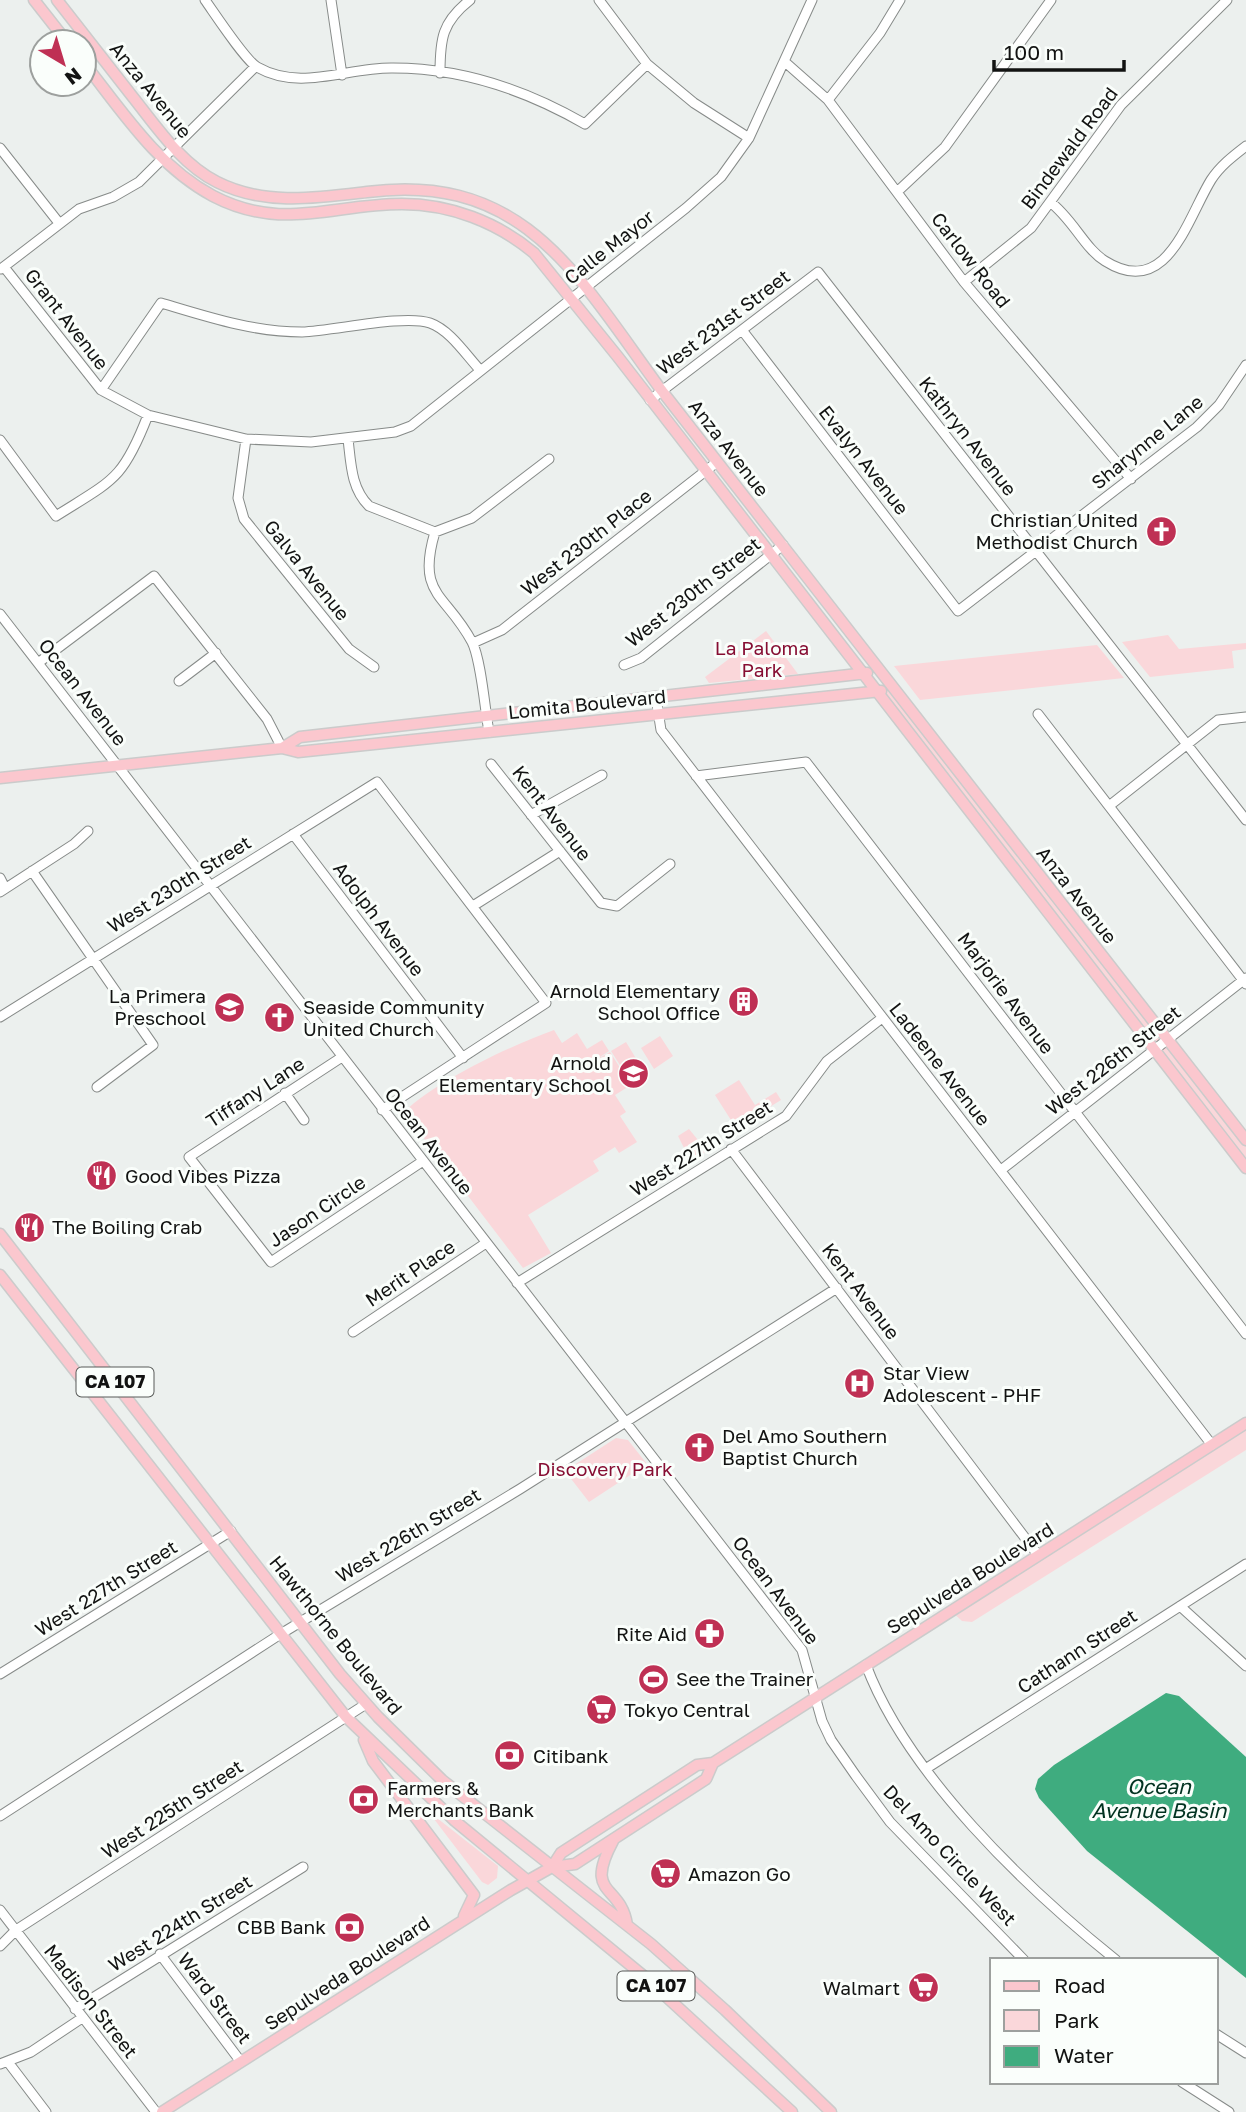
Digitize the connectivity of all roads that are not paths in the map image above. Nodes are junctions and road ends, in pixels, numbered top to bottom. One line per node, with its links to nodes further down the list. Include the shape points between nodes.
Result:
1 (34, 0): 11 (main road)
2 (57, 0): 22 (main road, Anza Avenue)
3 (331, 0): 16 (street)
4 (470, 0): 15 (street, via 456,11 440,38)
5 (599, 0): 13 (street)
6 (811, 0): 12 (street, Calle Mayor)
7 (900, 0): 18 (street)
8 (1051, 0): 24 (street, via 945,147)
9 (1227, 0): 25 (street, Bindewald Road, via 1121,105)
10 (207, 3): 14 (street)
11 (56, 28)
12 (785, 62): 18 (street, Carlow Road); 19 (street, Calle Mayor)
13 (647, 64): 15 (street, via 585,124 541,98 490,81); 19 (street, via 694,103)
14 (255, 66): 16 (street, via 293,80); 22 (street)
15 (440, 73): 16 (street, via 392,68)
16 (342, 75)
17 (98, 80): 23 (main road, Anza Avenue)
18 (828, 100): 24 (street, Carlow Road)
19 (749, 138): 30 (street, Calle Mayor, via 713,185)
20 (1246, 146): 25 (street, via 1212,178 1173,251 1159,265 1143,270 1121,270 1101,259 1066,213)
21 (0, 148): 26 (street)
22 (174, 149): 23 (street); 30 (main road, Anza Avenue, via 217,182 280,199 408,188 445,191 487,204 546,242)
23 (163, 160): 26 (street, via 130,187); 31 (main road, Anza Avenue, via 214,196 251,211 292,216 401,204 437,206 481,220 534,253)
24 (897, 192): 29 (street, Carlow Road)
25 (1050, 202): 29 (street, Bindewald Road, via 1012,246)
26 (59, 223): 27 (street)
27 (2, 269): 35 (street, Grant Avenue)
28 (818, 272): 32 (street, West 231st Street); 48 (street, Kathryn Avenue)
29 (964, 282): 45 (street, Carlow Road)
30 (585, 287): 31 (street, Calle Mayor); 36 (main road, Anza Avenue)
31 (571, 298): 34 (street, Calle Mayor); 37 (main road, Anza Avenue)
32 (742, 330): 36 (street, West 231st Street); 50 (street, Evalyn Avenue)
33 (1246, 365): 45 (street, Sharynne Lane, via 1209,415)
34 (481, 370): 35 (street, via 430,323 302,332 255,330 161,303); 40 (street, Calle Mayor, via 411,426)
35 (101, 390): 38 (street, Grant Avenue)
36 (662, 391): 37 (street, West 231st Street); 43 (main road, Anza Avenue)
37 (650, 400): 44 (main road, Anza Avenue)
38 (148, 415): 39 (street, Grant Avenue); 41 (street, via 114,480 56,516)
39 (246, 439): 40 (street, Grant Avenue); 56 (street, Galva Avenue, via 238,498 244,519 349,649)
40 (348, 439): 46 (street, via 354,483 362,499)
41 (0, 440)
42 (549, 459): 46 (street, via 472,518)
43 (718, 462): 44 (street, West 230th Place); 47 (main road, Anza Avenue)
44 (705, 472): 49 (main road, Anza Avenue); 52 (street, West 230th Place, via 502,630)
45 (1131, 479): 48 (street, Sharynne Lane)
46 (435, 532): 52 (street, via 427,559 430,581)
47 (782, 545): 49 (street, West 230th Street); 57 (main road, Anza Avenue)
48 (1036, 551): 50 (street, Sharynne Lane); 68 (street, Kathryn Avenue)
49 (771, 554): 55 (street, West 230th Street, via 641,658); 58 (main road, Anza Avenue)
50 (958, 611)
51 (0, 614): 54 (street, Ocean Avenue)
52 (473, 643): 63 (street)
53 (216, 653): 54 (street, via 153,576); 59 (street); 69 (street, via 267,719)
54 (38, 663): 71 (street, Ocean Avenue)
55 (624, 665)
56 (374, 667)
57 (881, 672): 58 (main road, Lomita Boulevard); 60 (main road, Anza Avenue)
58 (863, 673): 61 (main road, Anza Avenue); 62 (main road, Lomita Boulevard)
59 (178, 681)
60 (895, 690): 61 (main road, Lomita Boulevard); 91 (main road, Anza Avenue)
61 (878, 691): 65 (main road, Lomita Boulevard); 92 (main road, Anza Avenue)
62 (656, 698): 63 (main road, Lomita Boulevard); 65 (street, Ladeene Avenue)
63 (485, 714): 67 (street); 69 (main road, Lomita Boulevard, via 300,737)
64 (1038, 714): 75 (street)
65 (659, 715): 67 (main road, Lomita Boulevard); 73 (street, Ladeene Avenue, via 661,730)
66 (1246, 718): 68 (street, via 1218,720)
67 (489, 732): 69 (main road, Lomita Boulevard, via 298,752)
68 (1188, 745): 75 (street); 77 (street, Kathryn Avenue)
69 (282, 748): 71 (main road, Lomita Boulevard)
70 (491, 764): 76 (street, Kent Avenue)
71 (118, 765): 74 (main road, Lomita Boulevard); 84 (street, Ocean Avenue)
72 (602, 775): 76 (street)
73 (696, 776): 90 (street, Ladeene Avenue); 98 (street, Marjorie Avenue, via 806,762)
74 (0, 778)
75 (1109, 806): 88 (street)
76 (531, 815): 80 (street, Kent Avenue)
77 (1246, 820)
78 (88, 831): 82 (street)
79 (293, 834): 84 (street, West 230th Street); 86 (street, West 230th Street, via 377,782); 94 (street, Adolph Avenue)
80 (560, 851): 81 (street, Kent Avenue, via 601,903 617,906); 86 (street)
81 (670, 864)
82 (32, 871): 85 (street); 87 (street)
83 (0, 878): 85 (street)
84 (209, 887): 87 (street, West 230th Street); 93 (street, Ocean Avenue)
85 (2, 890)
86 (473, 906): 94 (street, via 546,1003)
87 (93, 959): 89 (street, West 230th Street); 95 (street, via 153,1045)
88 (1245, 981): 91 (street, West 226th Street)
89 (0, 1017)
90 (882, 1018): 101 (street, West 227th Street, via 827,1061 786,1116); 105 (street, Ladeene Avenue)
91 (1167, 1040): 92 (street, West 226th Street); 100 (main road, Anza Avenue)
92 (1154, 1050): 98 (street, West 226th Street); 104 (main road, Anza Avenue)
93 (342, 1057): 96 (street, Tiffany Lane); 97 (street, Ocean Avenue)
94 (463, 1058): 97 (street)
95 (97, 1087)
96 (285, 1093): 99 (street); 102 (street, Tiffany Lane)
97 (382, 1110): 103 (street, Ocean Avenue)
98 (1075, 1112): 105 (street, West 226th Street); 112 (street, Marjorie Avenue)
99 (304, 1120)
100 (1246, 1140)
101 (732, 1149): 109 (street, West 227th Street); 110 (street, Kent Avenue)
102 (189, 1157): 103 (street, Jason Circle, via 271,1262)
103 (423, 1161): 107 (street, Ocean Avenue)
104 (1246, 1168)
105 (1001, 1170): 115 (street, Ladeene Avenue)
106 (0, 1234): 116 (main road, Hawthorne Boulevard / CA 107)
107 (486, 1243): 109 (street, Ocean Avenue); 111 (street, Merit Place)
108 (0, 1275): 117 (main road, CA 107)
109 (517, 1283): 113 (street, Ocean Avenue)
110 (837, 1288): 113 (street, West 226th Street); 118 (street, Kent Avenue)
111 (354, 1332)
112 (1246, 1334)
113 (627, 1420): 121 (street, West 226th Street); 126 (street, Ocean Avenue, via 802,1650)
114 (1246, 1423): 115 (main road, Sepulveda Boulevard)
115 (1212, 1445): 118 (main road, Sepulveda Boulevard)
116 (231, 1531): 117 (street, West 227th Street); 121 (main road, Hawthorne Boulevard / CA 107)
117 (210, 1544): 122 (main road, CA 107); 125 (street, West 227th Street)
118 (1038, 1555): 123 (main road, Sepulveda Boulevard)
119 (1246, 1564): 120 (street, Cathann Street)
120 (1180, 1606): 124 (street); 131 (street, Cathann Street)
121 (300, 1622): 122 (street, West 226th Street); 127 (main road, Hawthorne Boulevard / CA 107)
122 (279, 1635): 128 (main road, CA 107); 132 (street, West 226th Street)
123 (866, 1665): 126 (main road, Sepulveda Boulevard); 131 (street, via 883,1706)
124 (1246, 1666)
125 (0, 1674)
126 (815, 1698): 130 (main road, Sepulveda Boulevard); 143 (street, Del Amo Circle West, via 831,1740 890,1822)
127 (366, 1704): 128 (street, West 225th Street); 135 (main road, Hawthorne Boulevard / CA 107, via 442,1780)
128 (346, 1717): 129 (main road, CA 107); 140 (street, West 225th Street)
129 (362, 1734): 136 (main road, CA 107, via 454,1821); 138 (main road, via 373,1761 474,1895)
130 (713, 1763): 133 (main road, Sepulveda Boulevard, via 706,1779); 135 (main road, Sepulveda Boulevard, via 697,1765 565,1850)
131 (927, 1768): 144 (street, via 1008,1862)
132 (0, 1816)
133 (614, 1839): 135 (main road, Sepulveda Boulevard, via 575,1864); 139 (main road, via 600,1876 606,1891 624,1909)
134 (303, 1867): 142 (street, West 224th Street)
135 (552, 1867): 136 (main road, Sepulveda Boulevard); 139 (main road, Hawthorne Boulevard / CA 107)
136 (527, 1881): 138 (main road, Sepulveda Boulevard); 154 (main road, CA 107, via 720,2042)
137 (0, 1910): 140 (street, Madison Street)
138 (461, 1920): 148 (main road, Sepulveda Boulevard)
139 (626, 1925): 155 (main road, Hawthorne Boulevard / CA 107, via 725,2010)
140 (16, 1930): 141 (street, West 225th Street); 145 (street, Madison Street)
141 (0, 1946)
142 (160, 1954): 145 (street, West 224th Street); 148 (street, Ward Street)
143 (1022, 1958)
144 (1114, 1958)
145 (78, 2013): 149 (street, West 224th Street, via 31,2052); 152 (street, Madison Street)
146 (1218, 2035): 147 (street)
147 (1246, 2053)
148 (241, 2062): 153 (main road, Sepulveda Boulevard)
149 (4, 2063): 151 (street)
150 (1185, 2084): 156 (street)
151 (46, 2112)
152 (156, 2112)
153 (162, 2112)
154 (792, 2112)
155 (831, 2112)
156 (1229, 2112)

